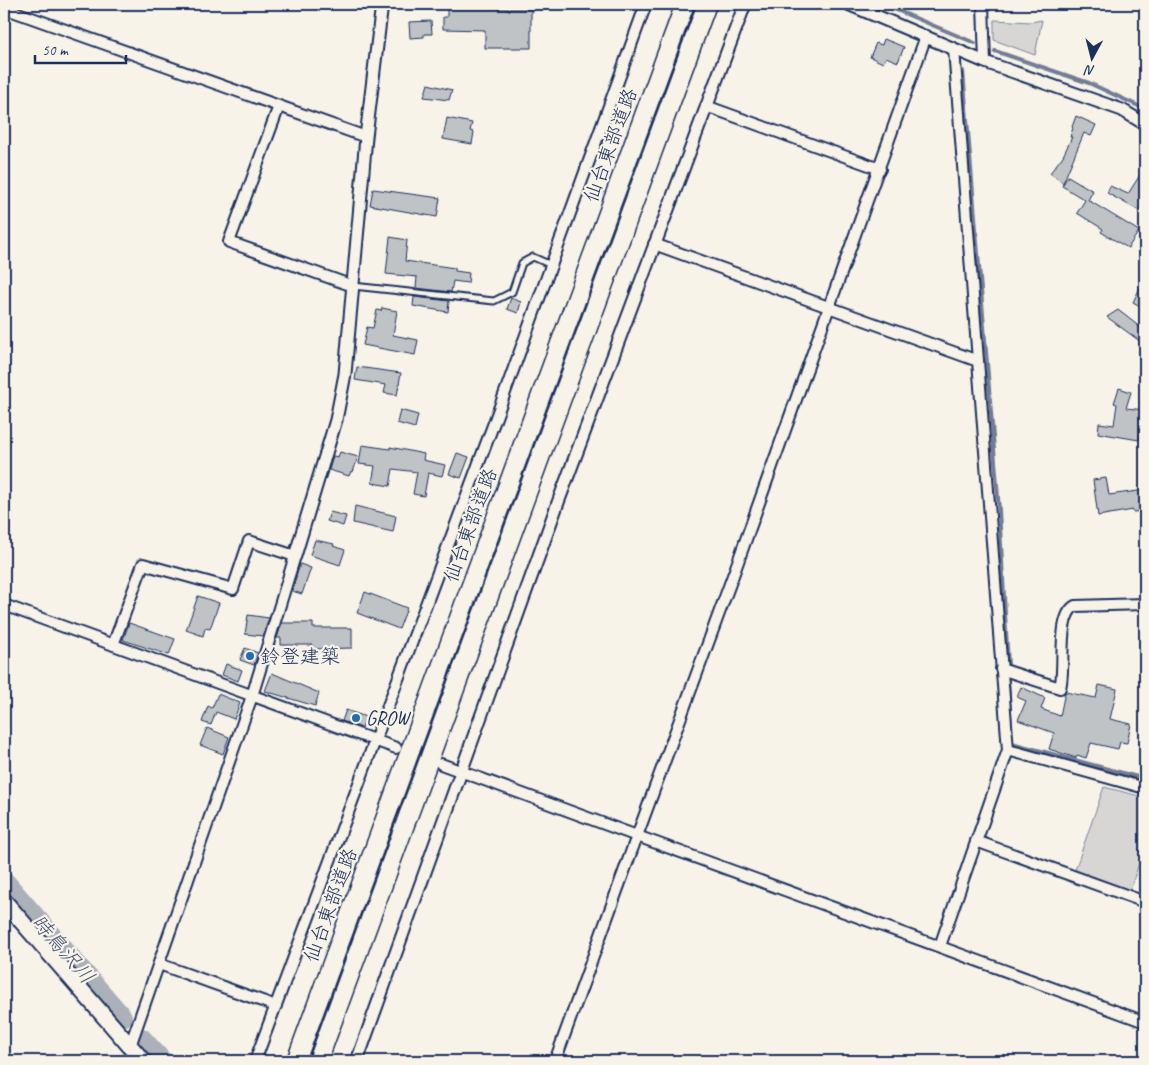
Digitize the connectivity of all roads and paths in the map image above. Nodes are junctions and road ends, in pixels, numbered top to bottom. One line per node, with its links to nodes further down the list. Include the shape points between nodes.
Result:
1 (382, 4): 15 (street)
2 (646, 4): 18 (street)
3 (684, 4): 45 (highway, 仙台東部道路)
4 (707, 4): 46 (highway, 仙台東部道路)
5 (745, 4): 13 (street)
6 (848, 4): 9 (street)
7 (982, 4): 11 (street)
8 (4, 8): 12 (street)
9 (926, 36): 10 (street); 16 (street)
10 (954, 49): 11 (street); 21 (street)
11 (985, 62): 14 (street, via 1122,110)
12 (279, 106): 15 (street); 19 (street, via 229,242)
13 (706, 106): 16 (street); 17 (street)
14 (1145, 124)
15 (366, 137): 19 (street)
16 (880, 169): 20 (street)
17 (654, 244): 20 (street); 32 (street)
18 (551, 265): 19 (lane, via 533,257 522,264 512,292 494,301); 28 (street)
19 (353, 286): 22 (street, via 345,374 336,420)
20 (830, 307): 21 (street); 34 (street)
21 (978, 361): 26 (street)
22 (295, 556): 25 (street, via 249,541 233,590 143,564); 27 (street)
23 (1145, 604): 26 (street, via 1075,606 1070,609 1065,621 1060,688)
24 (4, 605): 25 (street)
25 (114, 646): 27 (street)
26 (1001, 669): 30 (street)
27 (252, 696): 28 (street); 39 (street)
28 (376, 740): 29 (street); 40 (street)
29 (396, 748)
30 (1008, 750): 33 (street); 35 (street)
31 (441, 764): 32 (street)
32 (462, 772): 34 (street); 47 (street)
33 (1145, 788)
34 (636, 836): 38 (street); 48 (street)
35 (976, 841): 37 (street); 38 (street)
36 (4, 901): 42 (main road)
37 (1145, 902)
38 (940, 946): 41 (street)
39 (159, 964): 40 (street); 42 (street)
40 (276, 1006): 44 (street)
41 (1145, 1022)
42 (130, 1046): 43 (main road)
43 (143, 1061)
44 (255, 1061)
45 (296, 1061)
46 (318, 1061)
47 (357, 1061)
48 (555, 1061)

